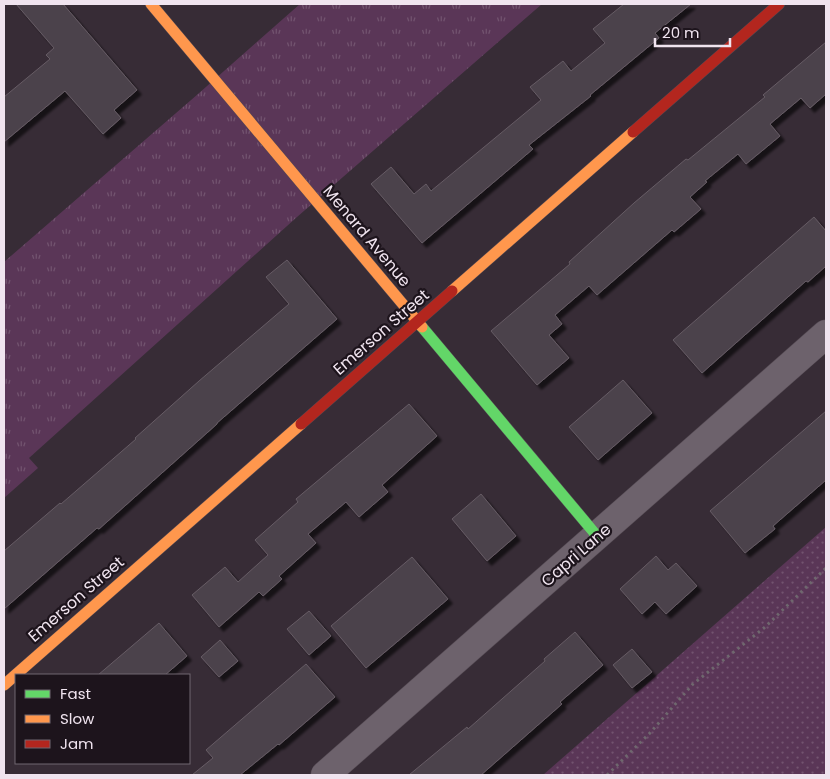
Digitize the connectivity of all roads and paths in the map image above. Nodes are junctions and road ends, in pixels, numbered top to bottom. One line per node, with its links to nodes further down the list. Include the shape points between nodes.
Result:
1 (151, 4): 3 (street, Menard Avenue)
2 (779, 4): 3 (street, Emerson Street)
3 (418, 322): 5 (street, Menard Avenue); 7 (street, Emerson Street)
4 (826, 334): 5 (street, Capri Lane)
5 (597, 536): 10 (street, Capri Lane)
6 (826, 568): 11 (path, via 764,628 693,684)
7 (17, 674)
8 (15, 675): 9 (street, Emerson Street)
9 (4, 685)
10 (325, 775)
11 (607, 775)

